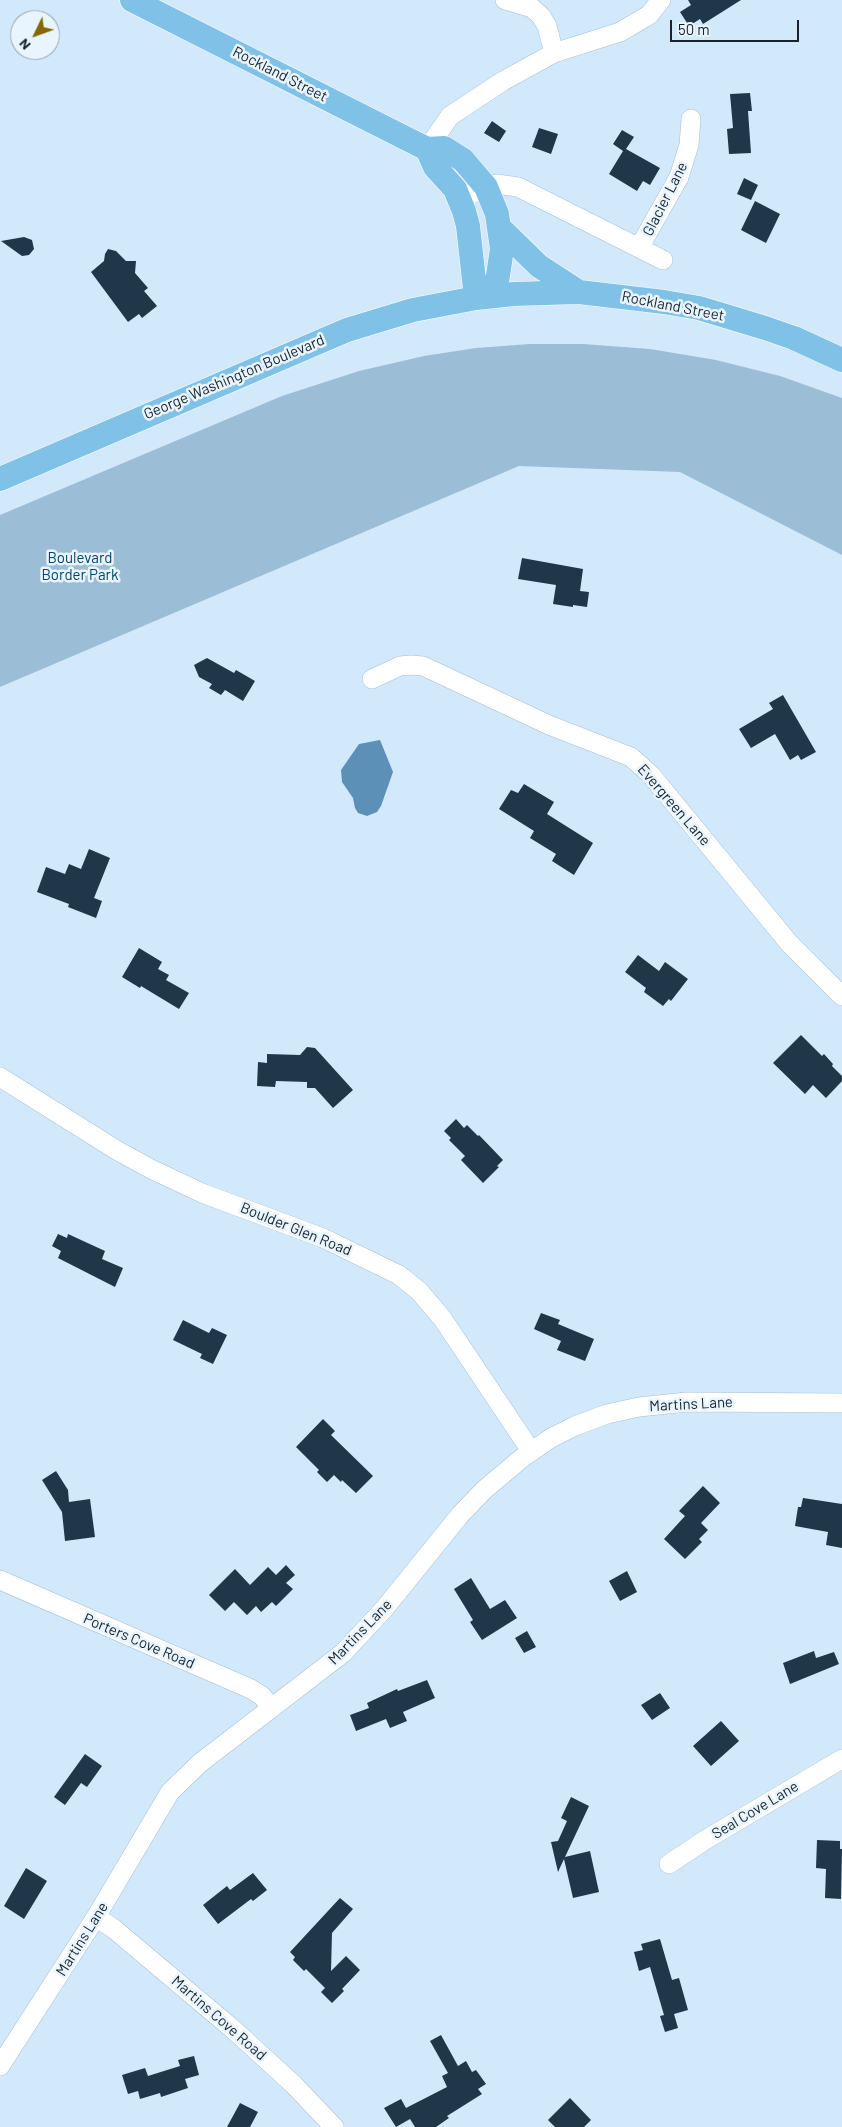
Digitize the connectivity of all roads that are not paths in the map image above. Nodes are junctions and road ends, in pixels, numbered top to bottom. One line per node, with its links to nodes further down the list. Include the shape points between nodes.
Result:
1 (132, 0): 6 (main road, Rockland Street)
2 (505, 0): 4 (street, via 532,8 541,16)
3 (661, 0): 4 (street, via 650,15 620,32)
4 (554, 54): 6 (street, via 503,81 456,112)
5 (691, 119): 10 (street, Glacier Lane, via 690,145 679,177)
6 (427, 149): 7 (main road, Rockland Street, via 444,148 455,154 471,167); 8 (main road, via 434,167)
7 (486, 187): 8 (street); 9 (main road, Rockland Street); 10 (street, via 504,184 518,187)
8 (460, 199): 13 (main road)
9 (500, 228): 12 (main road, via 535,262); 13 (main road, Rockland Street, via 502,249)
10 (640, 248): 11 (street)
11 (663, 260)
12 (579, 292): 13 (main road, Rockland Street); 14 (main road, Rockland Street, via 699,308 786,335)
13 (485, 297): 15 (main road, George Washington Boulevard, via 413,310 347,330)
14 (842, 360)
15 (0, 479)
16 (372, 679): 17 (street, Evergreen Lane, via 400,666 423,666 549,725 631,757 651,775 789,942)
17 (842, 996)
18 (0, 1077): 20 (street, Boulder Glen Road, via 151,1169 202,1193 323,1238 399,1275 419,1291 442,1318)
19 (842, 1403): 20 (street, Martins Lane, via 687,1402 639,1407 589,1420)
20 (531, 1451): 22 (street, Martins Lane, via 460,1515 357,1640)
21 (0, 1580): 22 (street, Porters Cove Road, via 251,1689)
22 (272, 1708): 25 (street, Martins Lane, via 200,1763 170,1792)
23 (842, 1759): 24 (street, Seal Cove Lane)
24 (669, 1864)
25 (96, 1917): 26 (street, Martins Lane); 27 (street, Martins Cove Road, via 240,2035)
26 (0, 2066)
27 (334, 2127)

